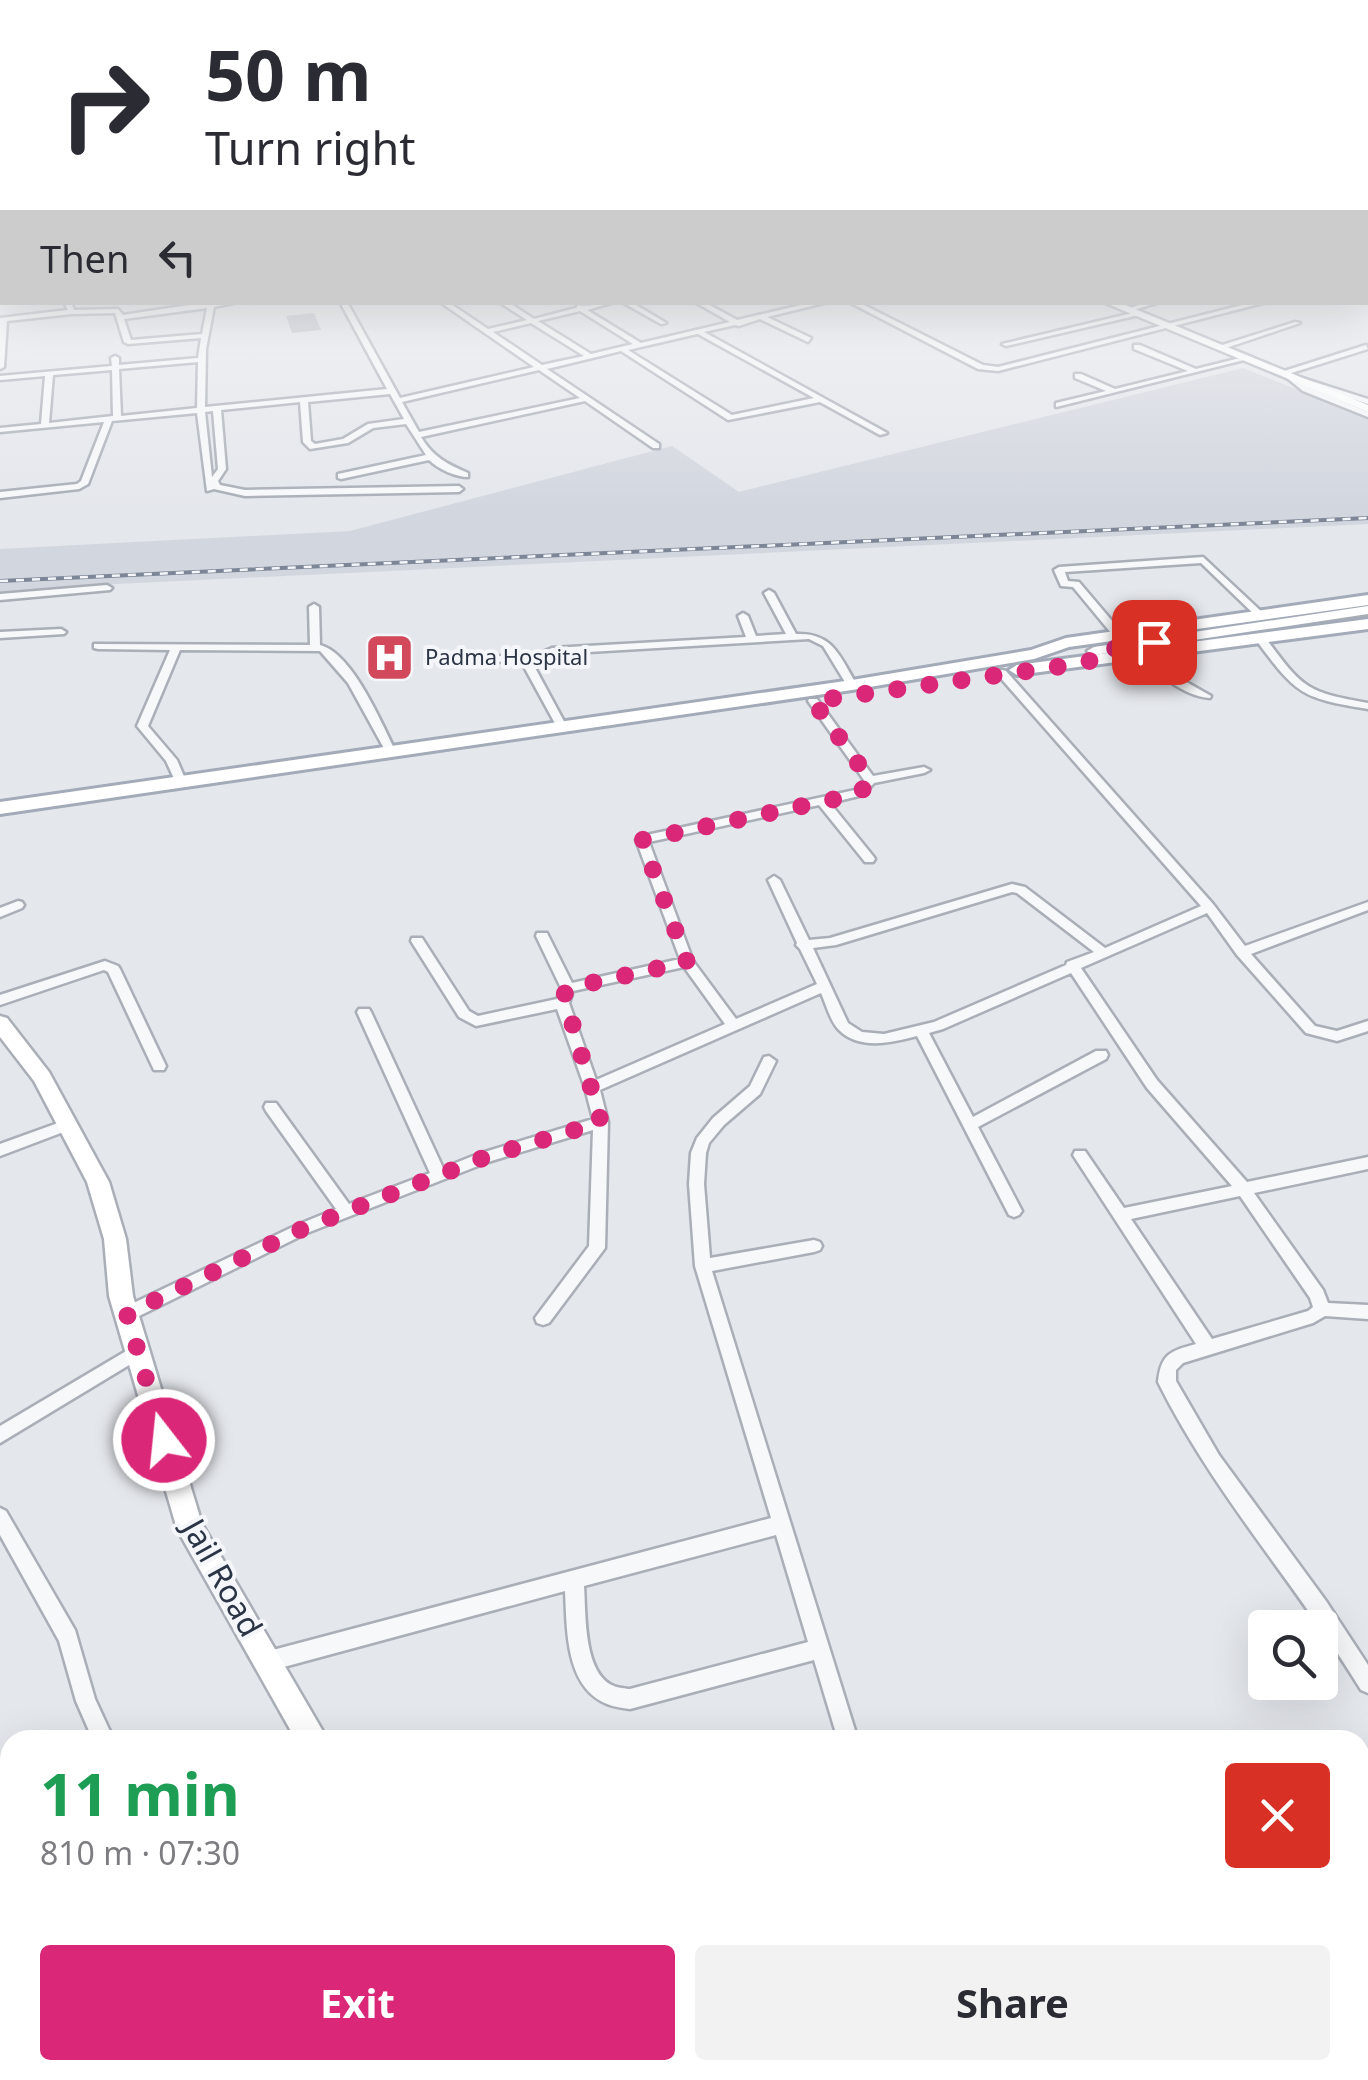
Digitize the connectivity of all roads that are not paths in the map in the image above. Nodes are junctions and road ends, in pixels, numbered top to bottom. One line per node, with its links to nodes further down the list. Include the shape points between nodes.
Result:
1 (45, 315): 19 (street)
2 (120, 315): 17 (street)
3 (141, 315): 17 (street)
4 (208, 315): 27 (street)
5 (351, 315): 49 (street)
6 (462, 315): 25 (street)
7 (524, 315): 20 (street)
8 (556, 315): 20 (street)
9 (590, 315): 30 (street)
10 (649, 315): 21 (street)
11 (722, 315): 23 (street)
12 (774, 315): 18 (street)
13 (879, 315): 24 (street, via 991,369)
14 (1120, 315): 29 (street)
15 (1140, 315): 24 (street)
16 (1211, 315): 24 (street)
17 (122, 318): 27 (street, via 128,342)
18 (763, 318): 23 (street); 28 (street)
19 (2, 320): 35 (street)
20 (532, 320): 25 (street); 36 (street)
21 (663, 323)
22 (1298, 323): 32 (street)
23 (739, 324): 26 (street)
24 (1167, 326): 32 (street)
25 (486, 332): 42 (street)
26 (700, 332): 30 (street); 50 (street)
27 (203, 336): 39 (street)
28 (808, 340)
29 (1006, 344)
30 (642, 346): 34 (street)
31 (1137, 347): 43 (street)
32 (1220, 347): 38 (street)
33 (1366, 347): 45 (street)
34 (624, 350): 36 (street); 50 (street, via 731,418)
35 (0, 353): 40 (street)
36 (592, 357): 42 (street)
37 (115, 358): 41 (street)
38 (1248, 358): 43 (street); 45 (street)
39 (199, 360): 41 (street); 56 (street)
40 (0, 368)
41 (116, 369): 44 (street); 57 (street)
42 (540, 369): 49 (street); 52 (street)
43 (1193, 370): 48 (street)
44 (49, 374): 47 (street); 59 (street)
45 (1286, 374): 54 (street); 54 (street, via 1306,389)
46 (1078, 376): 48 (street)
47 (0, 378)
48 (1113, 391): 53 (street)
49 (396, 396): 51 (street); 58 (street)
50 (822, 399): 61 (street)
51 (304, 400): 55 (street); 58 (street, via 313,447 345,441 371,426)
52 (586, 400): 62 (street); 63 (street)
53 (1059, 405)
54 (1368, 408)
55 (217, 409): 56 (street); 67 (street, via 222,469 216,488)
56 (198, 410): 57 (street); 68 (street)
57 (113, 418): 59 (street); 69 (street, via 86,482)
58 (409, 421): 62 (street)
59 (45, 425): 60 (street)
60 (0, 430)
61 (884, 432)
62 (417, 435): 64 (street)
63 (656, 446)
64 (430, 458): 65 (street); 66 (street)
65 (341, 476)
66 (465, 476)
67 (460, 489)
68 (210, 492)
69 (0, 495)
70 (107, 588): 72 (street)
71 (770, 593): 81 (street)
72 (0, 597)
73 (1368, 600): 77 (main road)
74 (314, 607): 88 (street)
75 (1368, 610): 91 (street)
76 (743, 616): 82 (street)
77 (1261, 616): 83 (main road); 83 (street, via 1203,560 1059,570 1064,584 1076,584)
78 (1368, 624): 84 (main road)
79 (61, 632): 80 (street)
80 (0, 634)
81 (791, 634): 82 (street); 94 (street, via 827,644)
82 (751, 637): 90 (street)
83 (1120, 637): 85 (main road)
84 (1260, 638): 89 (main road); 97 (street, via 1306,693)
85 (1067, 644): 91 (main road, via 1056,655); 94 (main road)
86 (98, 646): 87 (street)
87 (177, 646): 88 (street); 102 (street, via 142,726)
88 (315, 646): 99 (street, via 340,663)
89 (1141, 654): 91 (main road); 95 (street)
90 (538, 656): 92 (street); 98 (street, via 527,663)
91 (1085, 659): 93 (main road)
92 (450, 662)
93 (1002, 673): 96 (main road); 110 (street)
94 (852, 685): 98 (main road)
95 (1206, 696)
96 (813, 701): 101 (street); 105 (main road)
97 (1368, 706)
98 (562, 726): 99 (main road)
99 (390, 750): 102 (main road)
100 (924, 770): 101 (street)
101 (870, 780): 103 (street, via 859,794)
102 (180, 782): 104 (main road)
103 (823, 802): 106 (street); 117 (street, via 642,840)
104 (0, 808)
105 (0, 822)
106 (869, 859)
107 (774, 880): 114 (street)
108 (18, 905): 111 (street)
109 (1368, 906): 116 (street)
110 (1209, 907): 115 (street); 116 (street)
111 (0, 913)
112 (542, 936): 120 (street)
113 (417, 941): 120 (street, via 464,1014 476,1020)
114 (802, 945): 115 (street, via 1012,888); 119 (street)
115 (1102, 952): 118 (street)
116 (1242, 952): 125 (street, via 1311,1030 1337,1036)
117 (687, 962): 120 (street); 124 (street)
118 (1072, 966): 126 (street); 139 (street, via 1152,1084)
119 (822, 987): 124 (street); 126 (street, via 850,1032 884,1039)
120 (566, 995): 130 (street)
121 (0, 1000): 129 (street, via 105,965)
122 (364, 1012): 138 (street)
123 (0, 1022): 133 (street, Jail Road)
124 (733, 1025): 130 (street)
125 (1368, 1026)
126 (921, 1030): 134 (street)
127 (1101, 1055): 134 (street)
128 (770, 1060): 144 (street, via 753,1097 711,1129 699,1149)
129 (159, 1066)
130 (592, 1088): 132 (street)
131 (271, 1107): 140 (street)
132 (601, 1122): 138 (street); 148 (street, via 597,1248)
133 (69, 1124): 135 (street); 147 (street, Jail Road, via 110,1220)
134 (970, 1125): 141 (street)
135 (0, 1150)
136 (1080, 1155): 142 (street)
137 (1368, 1164): 139 (street)
138 (439, 1176): 140 (street)
139 (1242, 1187): 142 (street); 145 (street)
140 (346, 1212): 147 (street)
141 (1014, 1212)
142 (1120, 1215): 149 (street)
143 (814, 1246): 144 (street)
144 (704, 1266): 153 (street)
145 (1322, 1309): 146 (street); 149 (street)
146 (1368, 1312)
147 (127, 1314): 150 (street, Jail Road)
148 (543, 1318)
149 (1207, 1346): 157 (street, via 1176,1357 1168,1382 1216,1466 1332,1620)
150 (138, 1351): 151 (street); 156 (street, Jail Road, via 190,1529)
151 (0, 1435)
152 (0, 1517): 158 (street, via 68,1637)
153 (780, 1525): 154 (street); 155 (street)
154 (574, 1580): 155 (street, via 583,1666 610,1700); 156 (street)
155 (819, 1649): 160 (street)
156 (268, 1660): 159 (street, Jail Road)
157 (1368, 1683)
158 (99, 1730)
159 (308, 1730)
160 (845, 1730)

